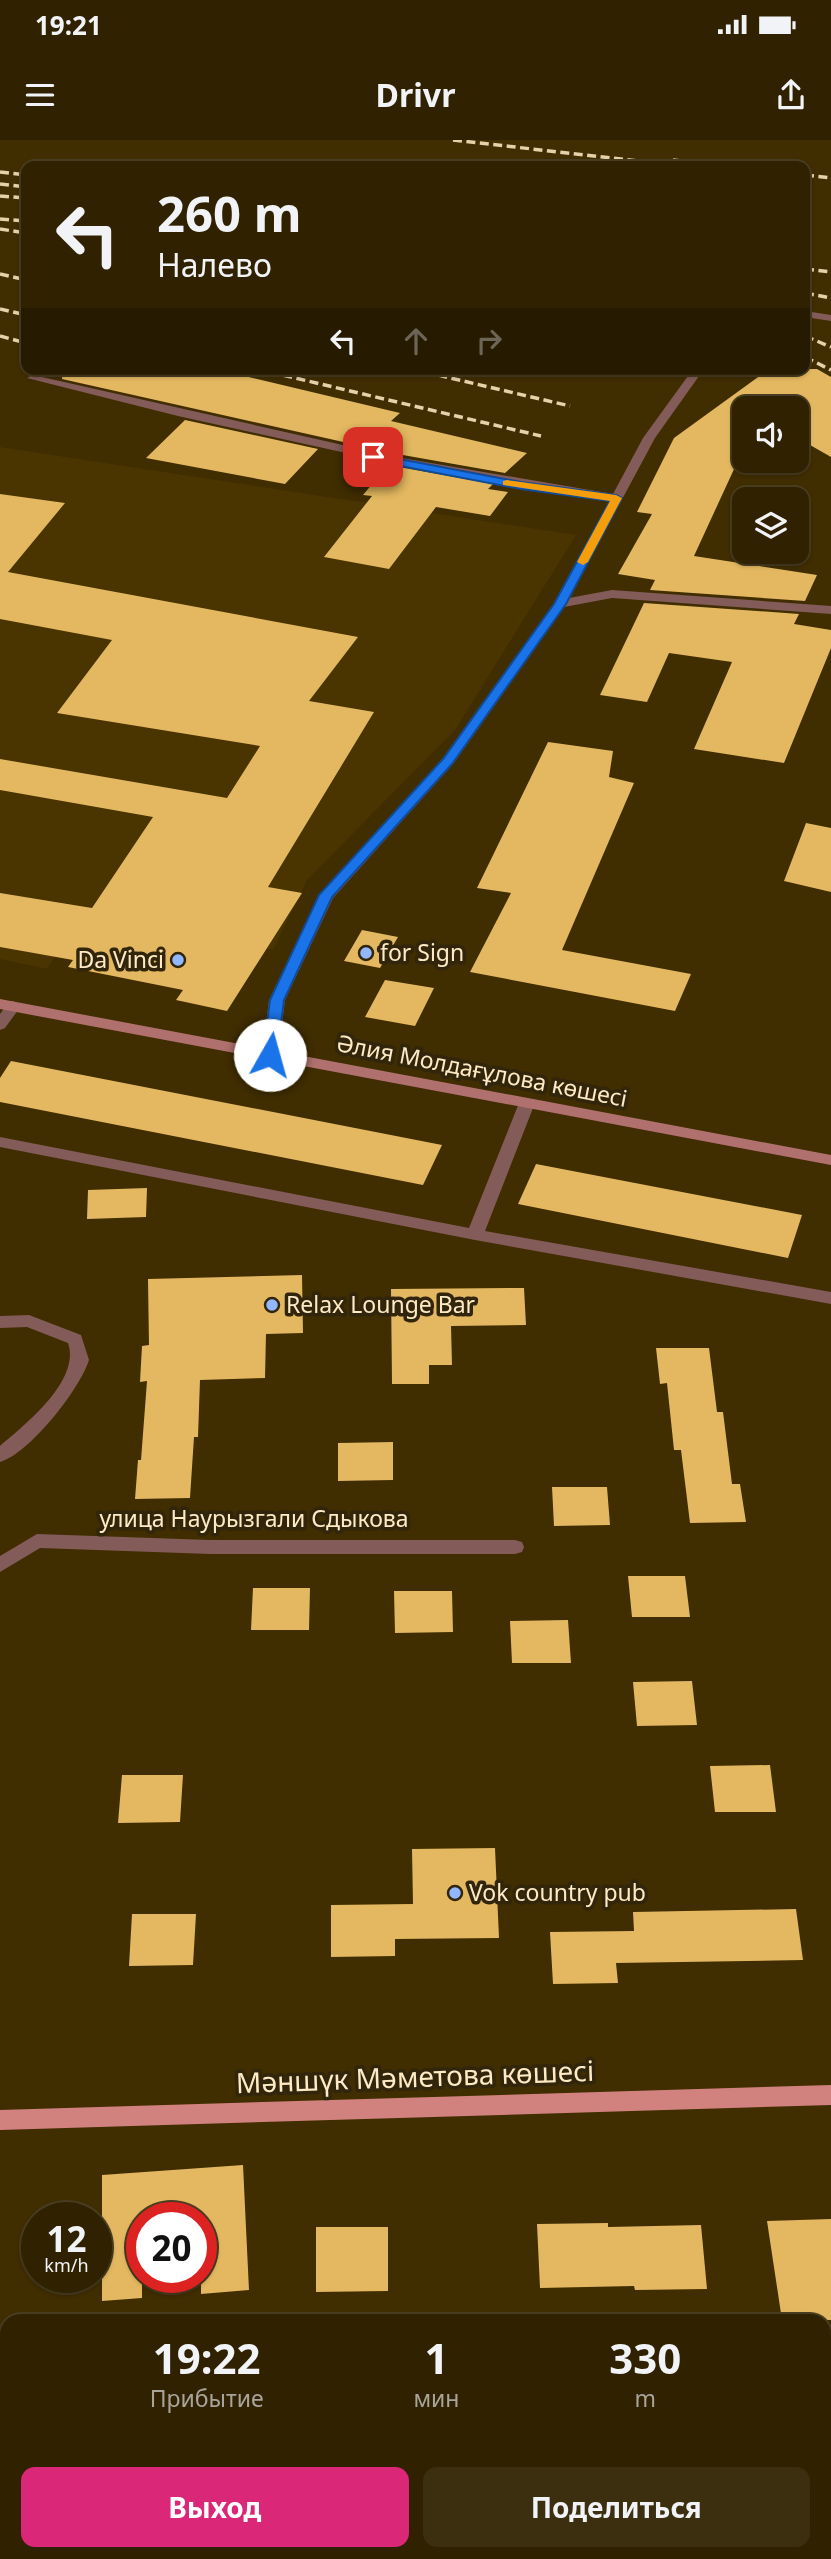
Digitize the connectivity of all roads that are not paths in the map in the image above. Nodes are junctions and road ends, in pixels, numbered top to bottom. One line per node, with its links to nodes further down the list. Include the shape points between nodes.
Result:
1 (810, 315): 2 (street)
2 (831, 318)
3 (694, 375): 5 (street, via 657,424)
4 (33, 378): 5 (street, via 373,457 521,486)
5 (616, 498): 6 (street)
6 (560, 604): 7 (street, via 612,594); 10 (street, via 448,761 326,895 277,1000)
7 (831, 610)
8 (7, 1005): 9 (street); 10 (main road, Әлия Молдағұлова көшесі)
9 (0, 1025)
10 (270, 1055): 11 (main road, Әлия Молдағұлова көшесі)
11 (527, 1102): 13 (main road, Әлия Молдағұлова көшесі); 14 (street)
12 (0, 1142): 14 (street)
13 (831, 1160)
14 (475, 1236): 15 (street)
15 (831, 1298)
16 (0, 1322): 17 (street, via 29,1321 75,1339 80,1358 73,1380)
17 (0, 1456)
18 (515, 1546): 19 (street, улица Наурызгали Сдыкова, via 210,1547 37,1541)
19 (0, 1565)
20 (831, 2095): 21 (main road, Мәншүк Мәметова көшесі)
21 (0, 2120)

